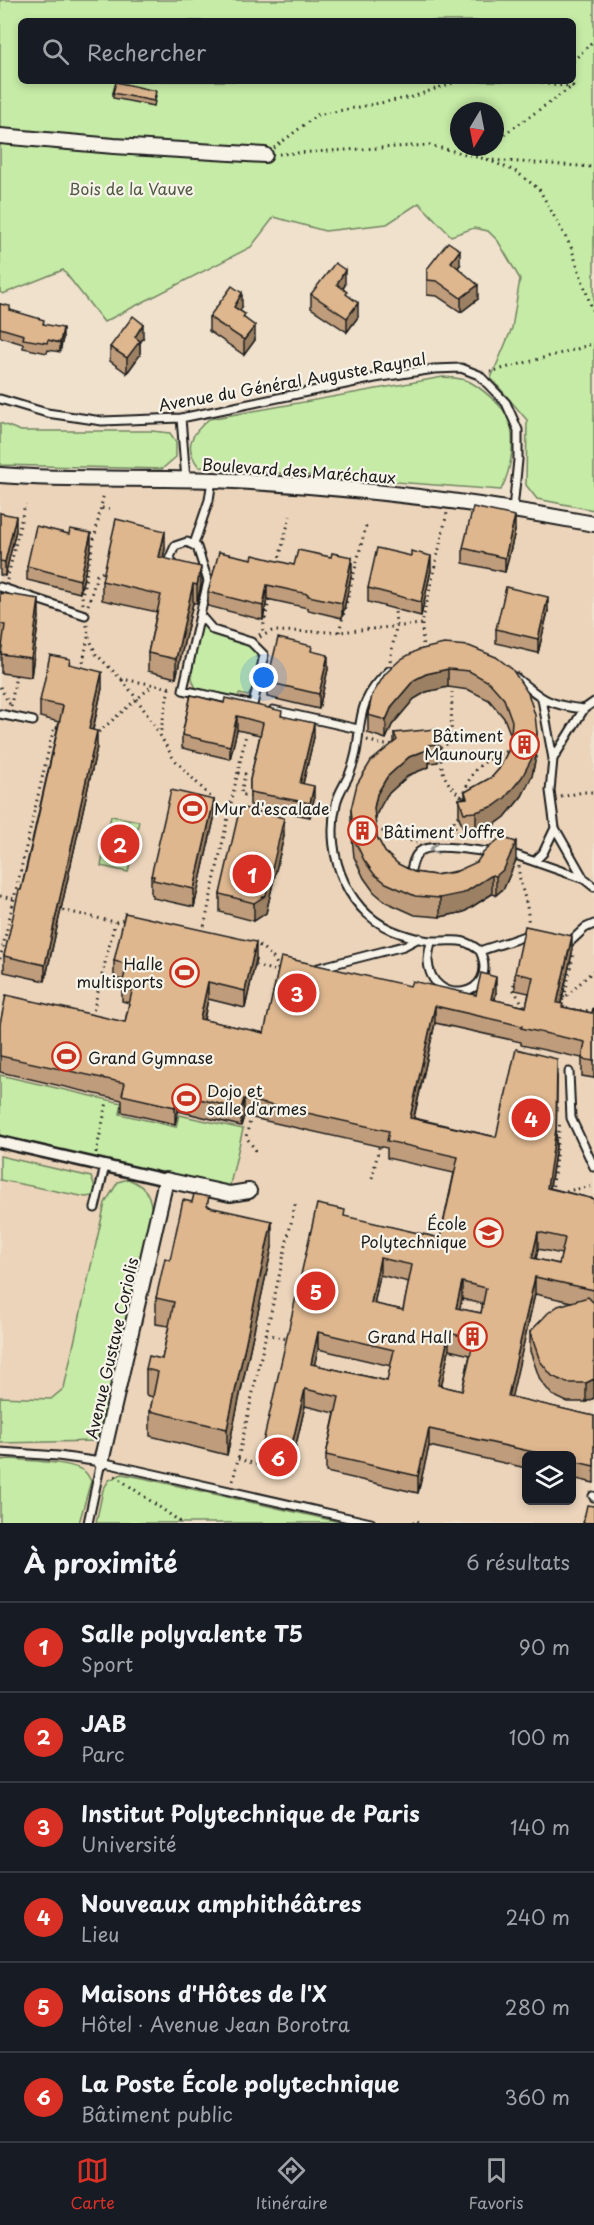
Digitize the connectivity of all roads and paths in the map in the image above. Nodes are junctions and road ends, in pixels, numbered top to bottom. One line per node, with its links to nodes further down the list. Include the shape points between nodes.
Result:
1 (594, 40): 2 (path)
2 (576, 58)
3 (449, 84): 6 (path, via 412,97 317,115)
4 (548, 84): 7 (path, via 573,86 506,133 496,148 484,153)
5 (0, 136): 6 (street)
6 (265, 155): 7 (path, via 429,145)
7 (489, 160): 8 (path); 9 (path, via 515,171 539,189 571,247)
8 (594, 167)
9 (594, 315)
10 (594, 343): 11 (path)
11 (479, 375): 13 (lane, Avenue du Général Auguste Raynal, via 461,368 434,369); 22 (lane, via 506,403 518,430)
12 (0, 399): 13 (lane, Avenue du Général Auguste Raynal, via 47,413 102,421)
13 (181, 418): 16 (lane)
14 (0, 475): 15 (street, Boulevard des Maréchaux)
15 (106, 479): 16 (street, Boulevard des Maréchaux); 20 (path)
16 (186, 480): 17 (street, Boulevard des Maréchaux)
17 (212, 480): 18 (street, Boulevard des Maréchaux); 26 (lane)
18 (450, 499): 22 (street, Boulevard des Maréchaux); 37 (path)
19 (25, 504): 32 (path)
20 (102, 508): 21 (path); 35 (path, via 82,595)
21 (111, 509)
22 (513, 509): 24 (street, Boulevard des Maréchaux)
23 (290, 516): 28 (path)
24 (594, 524)
25 (366, 526): 39 (path)
26 (194, 544): 27 (lane); 31 (lane, via 179,543 172,550 171,561)
27 (200, 560): 29 (lane); 36 (lane, via 208,581)
28 (277, 566)
29 (195, 568)
30 (105, 571): 35 (path, via 97,575)
31 (181, 571)
32 (3, 587): 35 (lane)
33 (272, 588): 41 (path, via 262,633)
34 (395, 610): 38 (path)
35 (86, 615): 40 (path)
36 (200, 615): 41 (lane, via 213,630); 55 (lane, via 183,690)
37 (422, 624): 38 (path); 42 (path)
38 (396, 627): 39 (path); 45 (path)
39 (339, 632): 41 (path, via 272,631)
40 (88, 635): 46 (path); 48 (path, via 96,654)
41 (250, 642): 55 (lane, via 264,655)
42 (424, 657)
43 (396, 667): 45 (lane)
44 (505, 670): 53 (lane)
45 (388, 672): 60 (lane, via 364,701)
46 (81, 674)
47 (16, 675): 50 (path, via 11,706)
48 (121, 679): 49 (path); 52 (path)
49 (152, 686): 52 (path); 63 (path, via 169,688)
50 (0, 687)
51 (452, 692): 66 (path, via 451,738)
52 (137, 699): 62 (path, via 94,736); 63 (path)
53 (542, 699): 56 (lane, via 562,707); 68 (lane)
54 (594, 702): 56 (lane)
55 (253, 705): 60 (lane)
56 (584, 709): 68 (lane)
57 (0, 714): 58 (lane)
58 (33, 721)
59 (248, 728): 69 (path)
60 (358, 729): 64 (path, via 369,742); 71 (lane, via 350,774)
61 (64, 730): 89 (path, via 54,727)
62 (84, 734)
63 (160, 735): 76 (path, via 173,758)
64 (402, 744)
65 (432, 745): 66 (path)
66 (440, 747): 72 (path, via 442,773)
67 (509, 750): 72 (path, via 480,764 469,778)
68 (553, 759): 74 (lane)
69 (238, 773): 73 (path, via 245,774 241,794); 76 (path)
70 (594, 792): 74 (path)
71 (340, 794): 75 (path, via 332,793 328,811); 103 (lane, via 333,840 344,884 365,912 382,925)
72 (463, 798): 79 (path, via 462,813 454,820)
73 (263, 799)
74 (551, 800): 77 (lane)
75 (306, 807)
76 (228, 815): 97 (path)
77 (555, 828): 84 (lane); 85 (lane)
78 (376, 829): 80 (path)
79 (463, 840)
80 (430, 847): 81 (lane, one-way to 80); 86 (lane, via 412,861 410,874)
81 (492, 853): 82 (lane, via 499,849); 83 (lane)
82 (520, 855): 84 (lane); 98 (path, via 518,880 529,916)
83 (482, 859)
84 (536, 860): 85 (lane)
85 (584, 879): 87 (lane)
86 (419, 885)
87 (594, 887)
88 (0, 896): 89 (path)
89 (14, 899): 90 (path); 108 (path)
90 (25, 902)
91 (48, 907): 93 (path)
92 (134, 917): 93 (path)
93 (115, 922): 96 (path)
94 (594, 924): 102 (lane)
95 (196, 930): 97 (path)
96 (112, 932): 100 (path); 120 (path)
97 (203, 932): 99 (path)
98 (528, 933): 101 (lane); 107 (lane)
99 (214, 934)
100 (123, 935)
101 (538, 936)
102 (577, 937): 104 (lane, via 570,942); 114 (path)
103 (419, 938): 106 (lane); 112 (lane, via 404,946)
104 (559, 940)
105 (248, 942): 111 (path, via 259,945 277,960)
106 (431, 942): 107 (lane, via 467,941); 107 (lane, via 428,960 433,978 442,988 457,994 474,988 483,976 486,963)
107 (480, 951)
108 (0, 959)
109 (255, 966): 111 (path)
110 (517, 968): 119 (path, via 513,989)
111 (278, 969): 115 (path)
112 (313, 970)
113 (594, 970): 114 (path)
114 (564, 1000): 116 (path)
115 (271, 1005)
116 (556, 1006)
117 (571, 1010): 118 (path)
118 (594, 1011)
119 (528, 1013)
120 (91, 1019)
121 (569, 1072): 129 (lane, via 572,1118)
122 (106, 1102): 128 (path)
123 (561, 1116): 134 (path)
124 (251, 1117): 127 (path, via 246,1137)
125 (0, 1142): 128 (street)
126 (380, 1143): 130 (path)
127 (257, 1152)
128 (100, 1165): 131 (street); 137 (lane)
129 (594, 1167)
130 (372, 1178)
131 (166, 1180): 133 (street, via 230,1194); 142 (street, Avenue Gustave Coriolis)
132 (594, 1186): 134 (path)
133 (249, 1191)
134 (552, 1191): 135 (path)
135 (550, 1196)
136 (296, 1202): 138 (path)
137 (95, 1208)
138 (266, 1334): 139 (path); 141 (path)
139 (287, 1339)
140 (0, 1452): 142 (lane)
141 (238, 1459): 143 (path); 144 (path)
142 (101, 1462): 144 (lane); 145 (lane, Avenue Gustave Coriolis); 146 (path, via 106,1470)
143 (267, 1467)
144 (230, 1491): 147 (lane)
145 (88, 1523)
146 (182, 1523)
147 (371, 1523)
148 (413, 1523): 149 (path)
149 (420, 1523)

